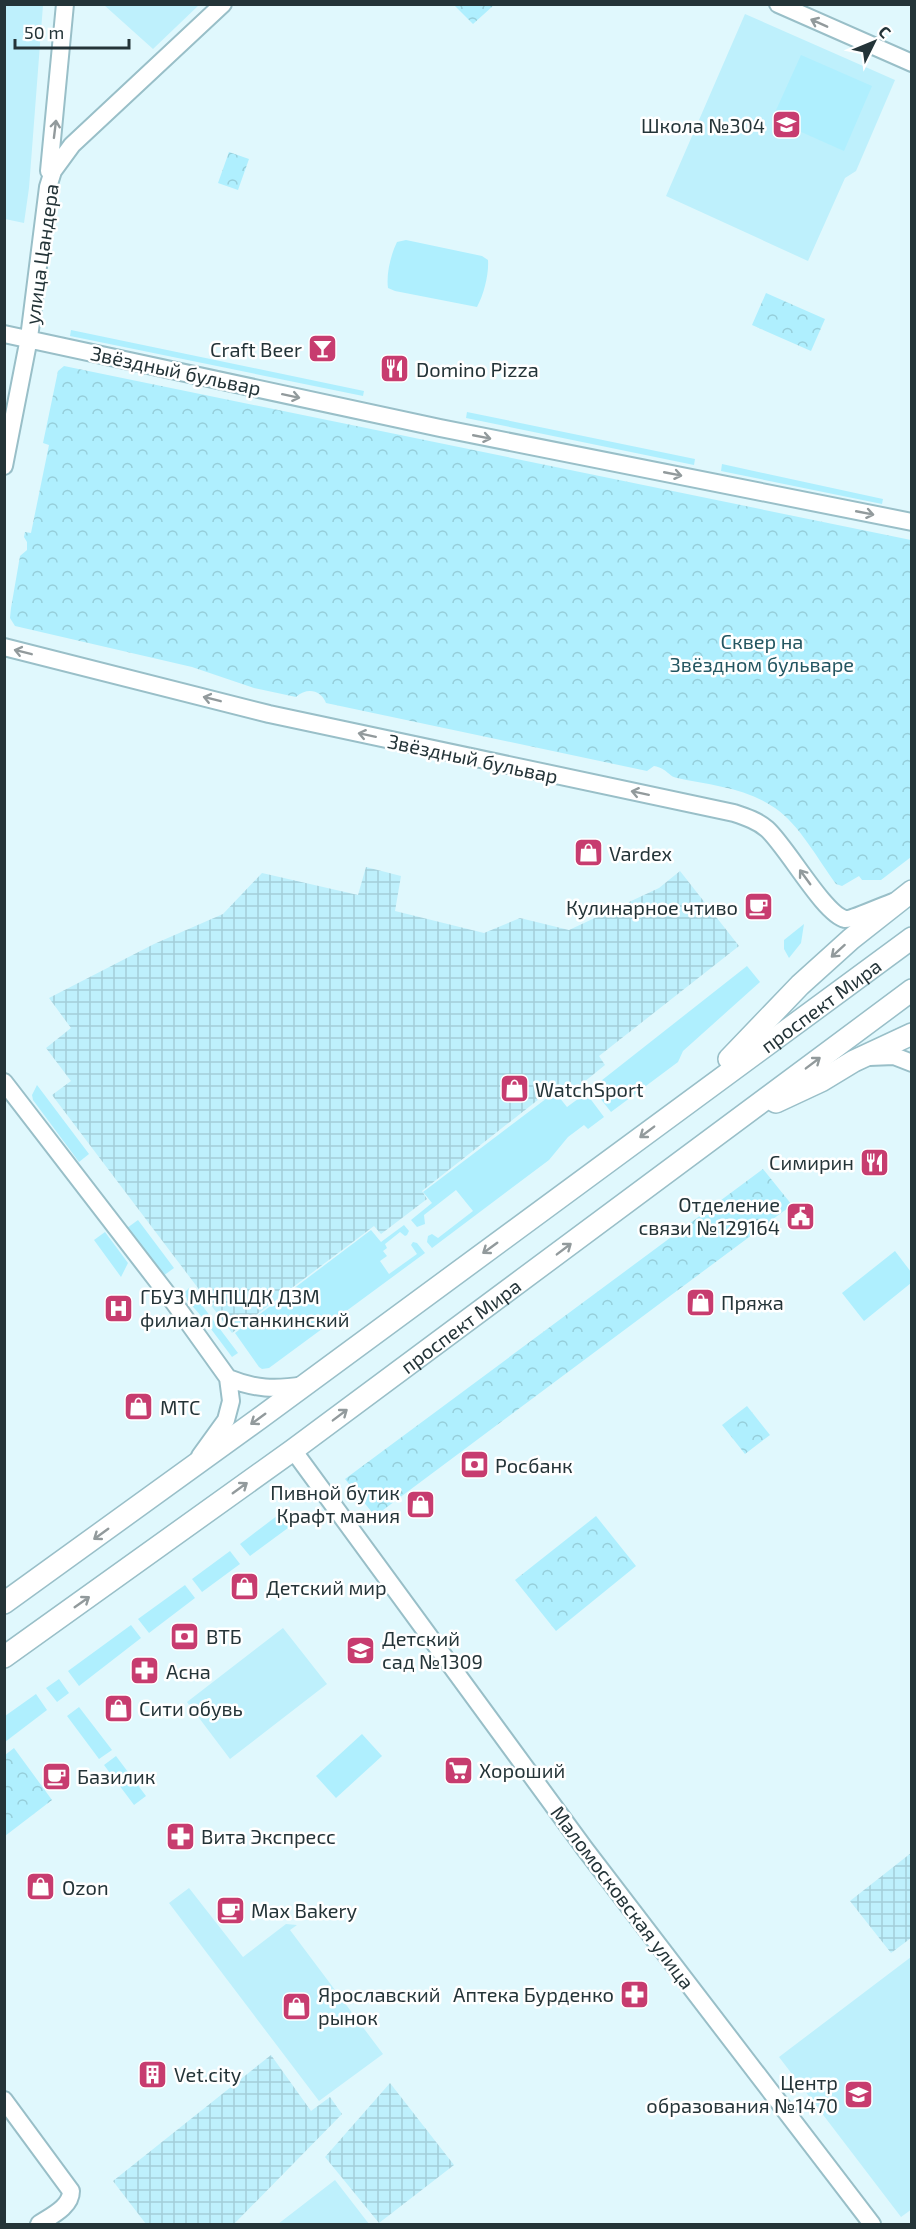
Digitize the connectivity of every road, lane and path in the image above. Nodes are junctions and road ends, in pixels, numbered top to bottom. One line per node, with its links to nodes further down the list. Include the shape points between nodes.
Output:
1 (65, 4): 5 (street, one-way to 1)
2 (223, 4): 5 (street, улица Цандера, via 72,145 53,171)
3 (778, 4): 4 (street, one-way to 3)
4 (912, 63)
5 (48, 187): 7 (street, улица Цандера)
6 (4, 334): 7 (street, Звёздный бульвар)
7 (29, 338): 8 (street, улица Цандера); 9 (street, Звёздный бульвар, one-way to 9, via 441,428)
8 (4, 466)
9 (912, 522)
10 (4, 647): 11 (street, Звёздный бульвар, one-way to 10, via 845,919 824,902 768,830 734,813 269,714)
11 (906, 895): 18 (main road, one-way to 18, via 800,985)
12 (912, 938): 18 (main road, проспект Мира)
13 (912, 990): 19 (main road, проспект Мира, one-way to 13)
14 (912, 1034): 15 (main road)
15 (854, 1060): 16 (street, via 888,1055); 19 (main road, via 821,1081)
16 (912, 1063)
17 (4, 1082): 20 (street)
18 (694, 1097): 21 (main road, проспект Мира, one-way to 21)
19 (732, 1123): 22 (main road, проспект Мира, one-way to 19)
20 (228, 1378): 21 (street, via 249,1387); 23 (street, via 231,1401 226,1420)
21 (305, 1384): 23 (main road, проспект Мира, one-way to 23)
22 (293, 1450): 25 (main road, проспект Мира, one-way to 22); 28 (street, Маломосковская улица, via 585,1849)
23 (187, 1471): 24 (main road, проспект Мира, one-way to 24)
24 (4, 1603)
25 (4, 1657)
26 (4, 2100): 27 (street, via 71,2191 67,2203)
27 (39, 2224)
28 (872, 2224)

